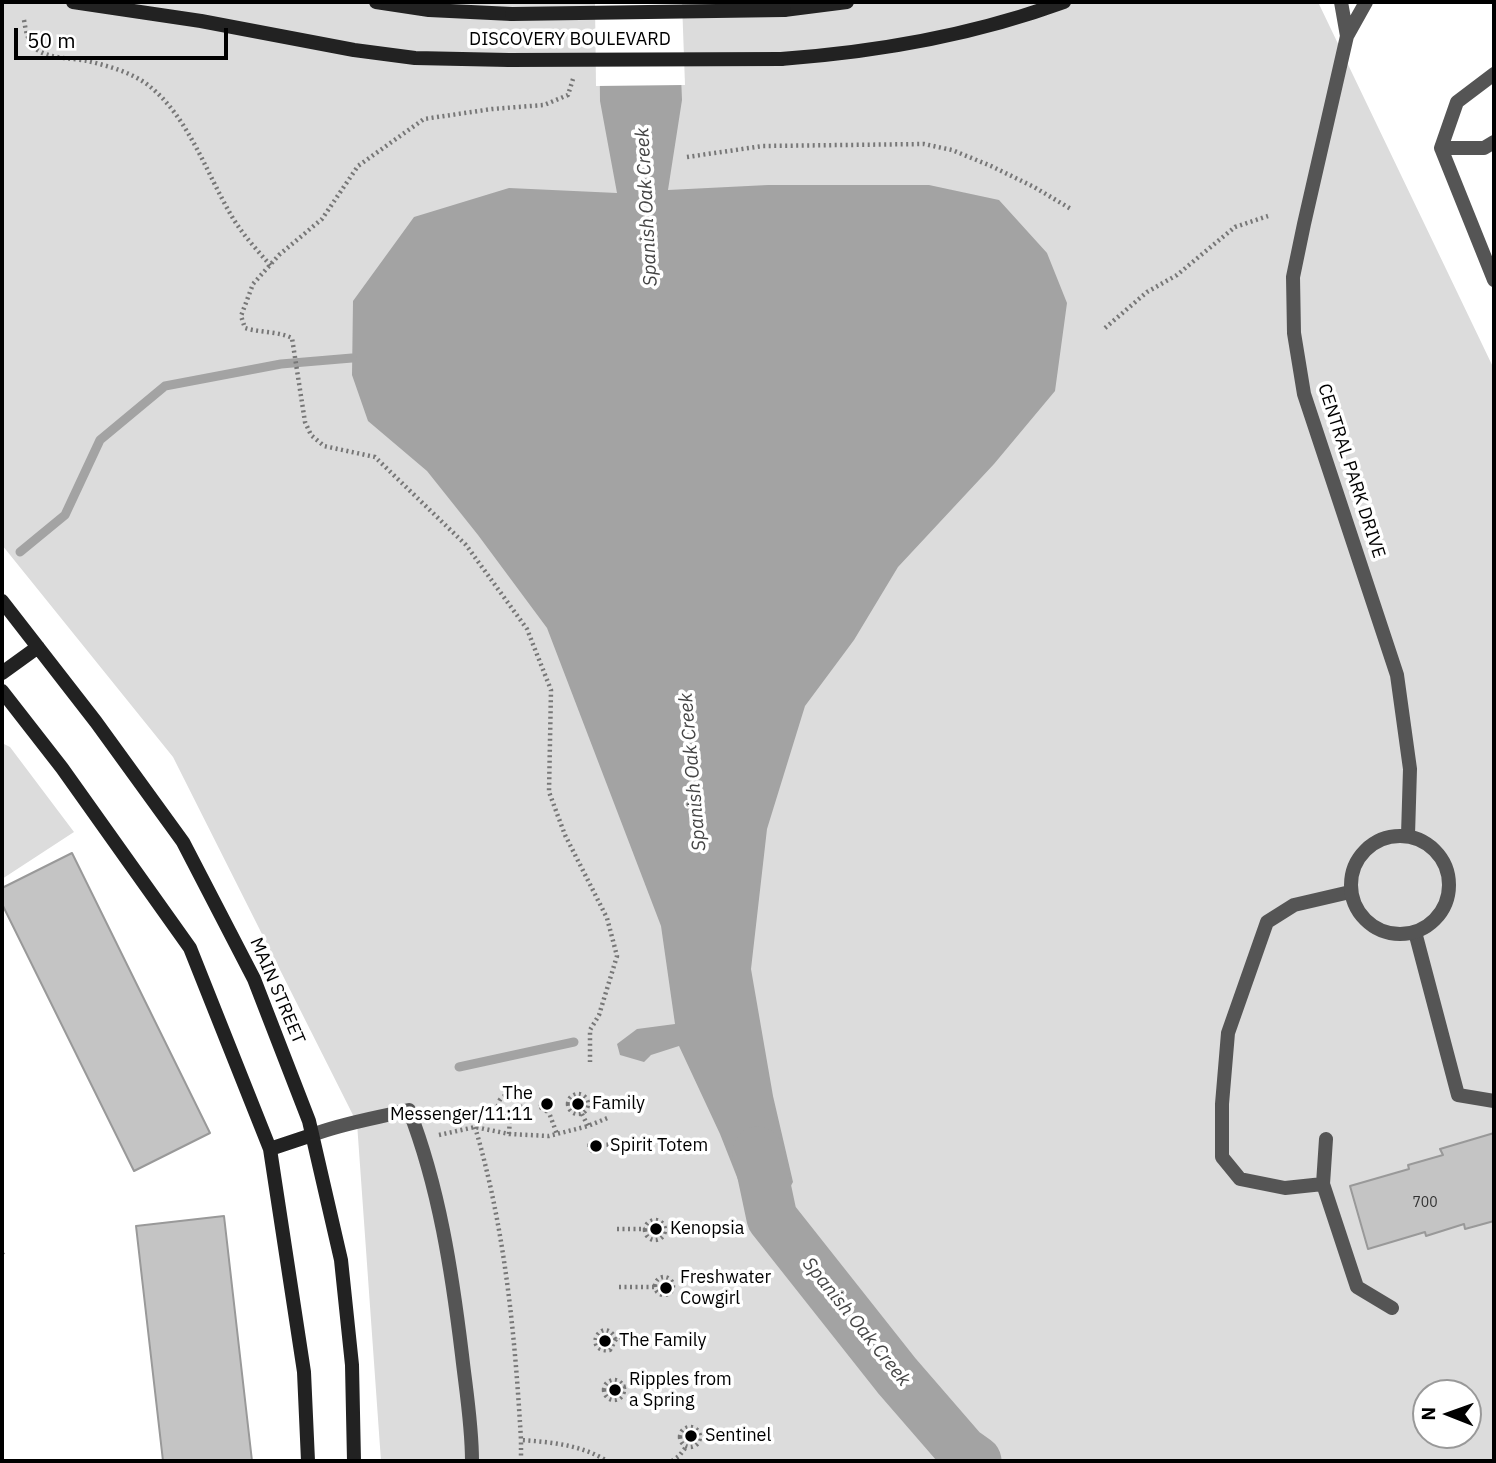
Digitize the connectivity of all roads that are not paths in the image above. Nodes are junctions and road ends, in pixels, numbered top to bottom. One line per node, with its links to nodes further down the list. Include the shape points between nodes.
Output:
1 (73, 2): 4 (street, DISCOVERY BOULEVARD, bridge, via 354,50 415,58 509,61 829,56 897,46)
2 (376, 2): 3 (street, DISCOVERY BOULEVARD, bridge, via 512,14 783,10)
3 (847, 2)
4 (1064, 2)
5 (1341, 2): 7 (street, CENTRAL PARK DRIVE)
6 (1366, 2): 7 (street, CENTRAL PARK DRIVE)
7 (1347, 36): 16 (street, CENTRAL PARK DRIVE, via 1293,277 1294,333 1304,394 1397,675 1410,769)
8 (1494, 74): 10 (street, via 1457,102)
9 (1494, 142): 10 (street, via 1484,148)
10 (1441, 148): 11 (street)
11 (1494, 280)
12 (2, 601): 13 (street, MAIN STREET)
13 (38, 648): 14 (street); 20 (street, MAIN STREET, via 183,842 254,979)
14 (2, 673)
15 (2, 691): 22 (street, via 190,948)
16 (1408, 835): 17 (street, via 1377,840 1355,861); 18 (street, via 1436,849 1450,878 1445,908 1422,931)
17 (1350, 892): 18 (street, via 1364,921 1391,935); 23 (street, via 1294,905 1267,922 1228,1033 1222,1157 1240,1179 1285,1188)
18 (1415, 932): 19 (street, via 1458,1095)
19 (1494, 1101)
20 (312, 1135): 22 (street); 26 (street, MAIN STREET, via 341,1260 352,1365); 27 (street, via 409,1110 421,1139 454,1286)
21 (1326, 1139): 23 (street)
22 (270, 1149): 25 (street, via 304,1372)
23 (1323, 1184): 24 (street, via 1357,1287)
24 (1392, 1308)
25 (308, 1461)
26 (354, 1461)
27 (472, 1461)

